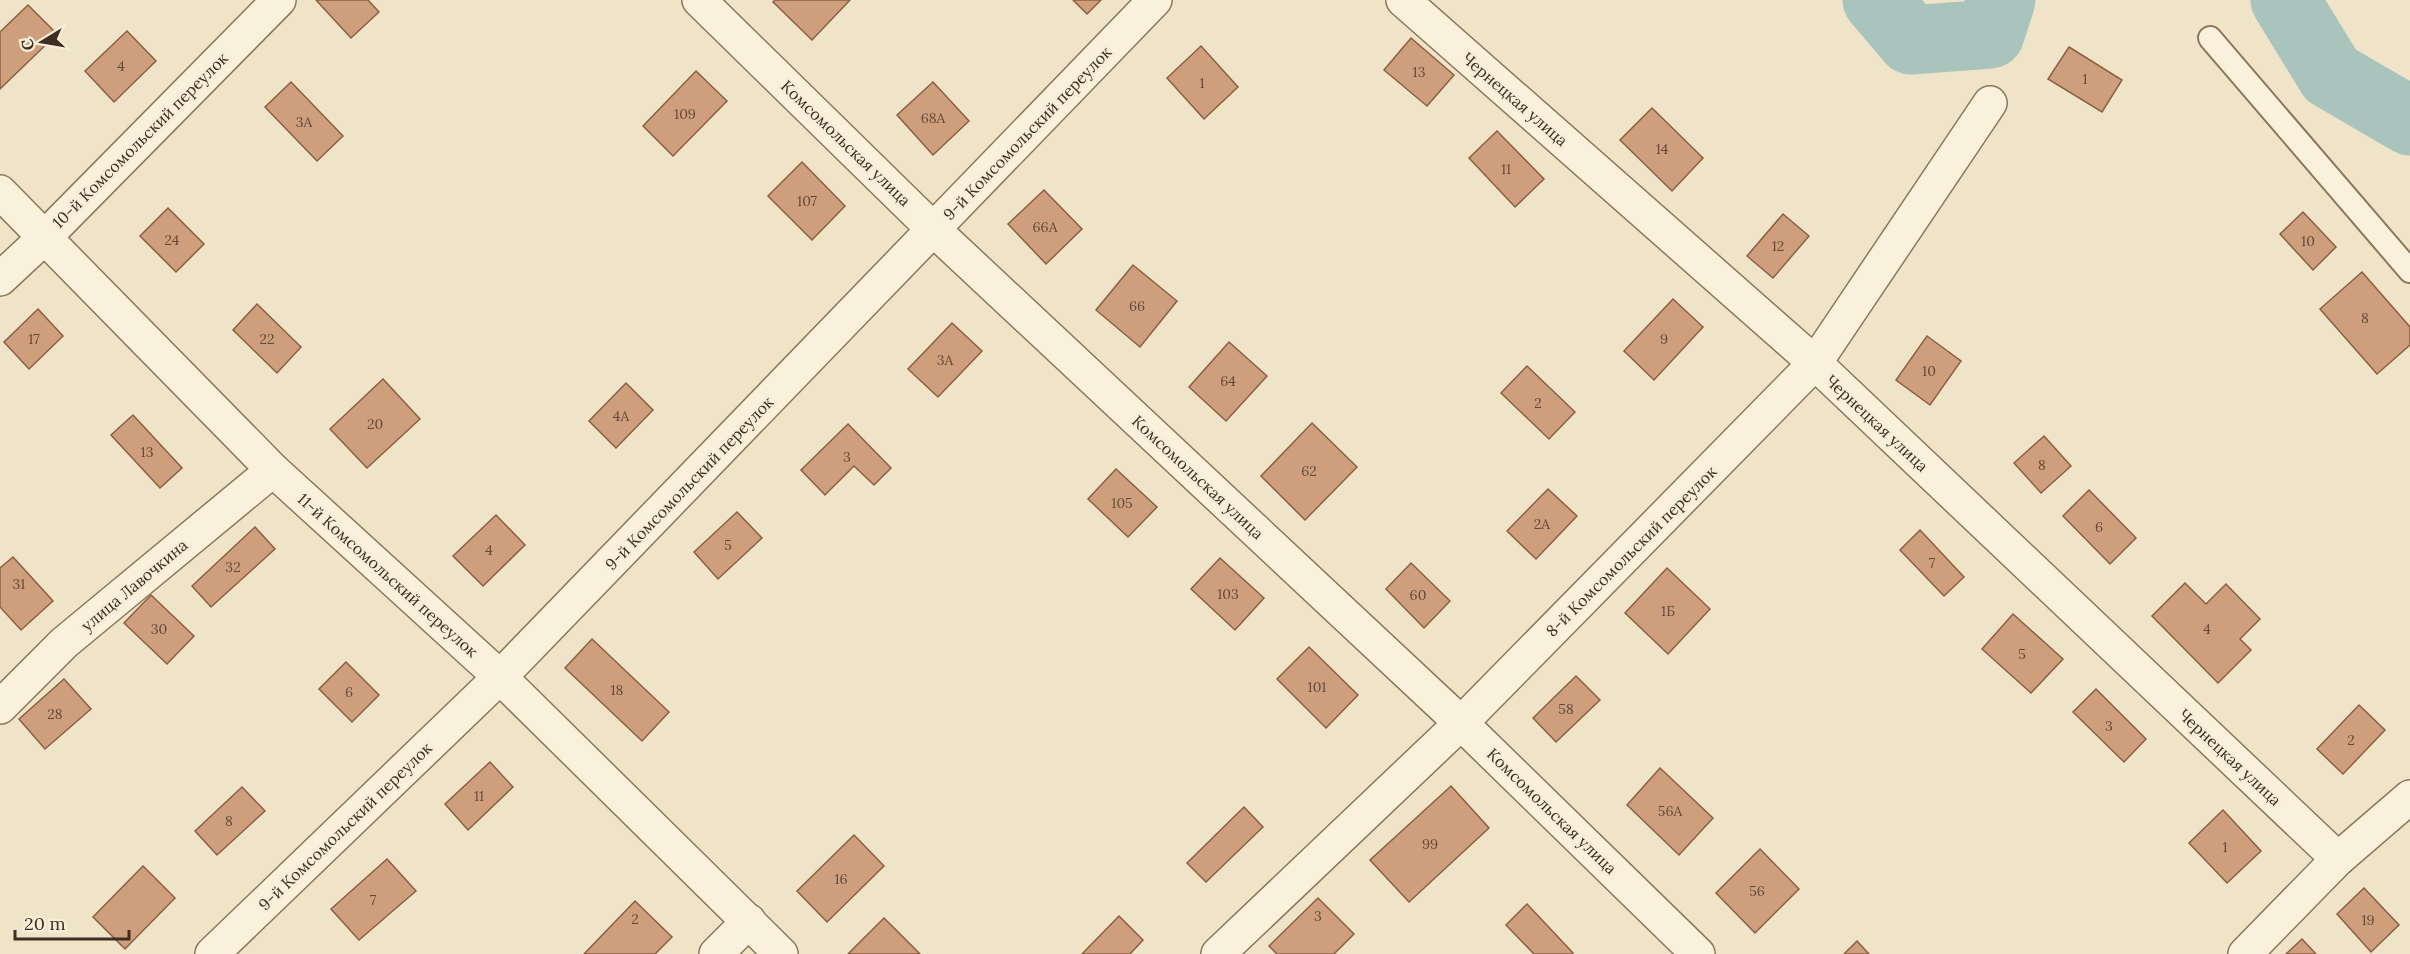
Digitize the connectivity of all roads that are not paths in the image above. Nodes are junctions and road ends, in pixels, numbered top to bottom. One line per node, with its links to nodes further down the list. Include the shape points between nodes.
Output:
1 (279, 0): 9 (street, 10-й Комсомольский переулок)
2 (699, 0): 8 (street, Комсомольская улица)
3 (1155, 0): 8 (street, 9-й Комсомольский переулок)
4 (1403, 0): 12 (street, Чернецкая улица)
5 (2210, 38): 10 (lane)
6 (1990, 103): 12 (street, 8-й Комсомольский переулок)
7 (0, 192): 9 (street, 11-й Комсомольский переулок)
8 (934, 230): 14 (street, 9-й Комсомольский переулок); 16 (street, Комсомольская улица)
9 (44, 238): 11 (street, 10-й Комсомольский переулок); 13 (street, 11-й Комсомольский переулок)
10 (2410, 271)
11 (0, 279)
12 (1815, 363): 16 (street, 8-й Комсомольский переулок); 18 (street, Чернецкая улица)
13 (273, 470): 14 (street, 11-й Комсомольский переулок); 15 (street, улица Лавочкина, via 64,643)
14 (500, 677): 19 (street, 11-й Комсомольский переулок); 20 (street, 9-й Комсомольский переулок)
15 (0, 707)
16 (1461, 723): 23 (street, 8-й Комсомольский переулок); 24 (street, Комсомольская улица)
17 (2410, 797): 18 (street)
18 (2338, 860): 25 (street)
19 (749, 921): 21 (street); 22 (street, 11-й Комсомольский переулок)
20 (212, 954)
21 (716, 954)
22 (781, 954)
23 (1218, 954)
24 (1698, 954)
25 (2245, 954)

